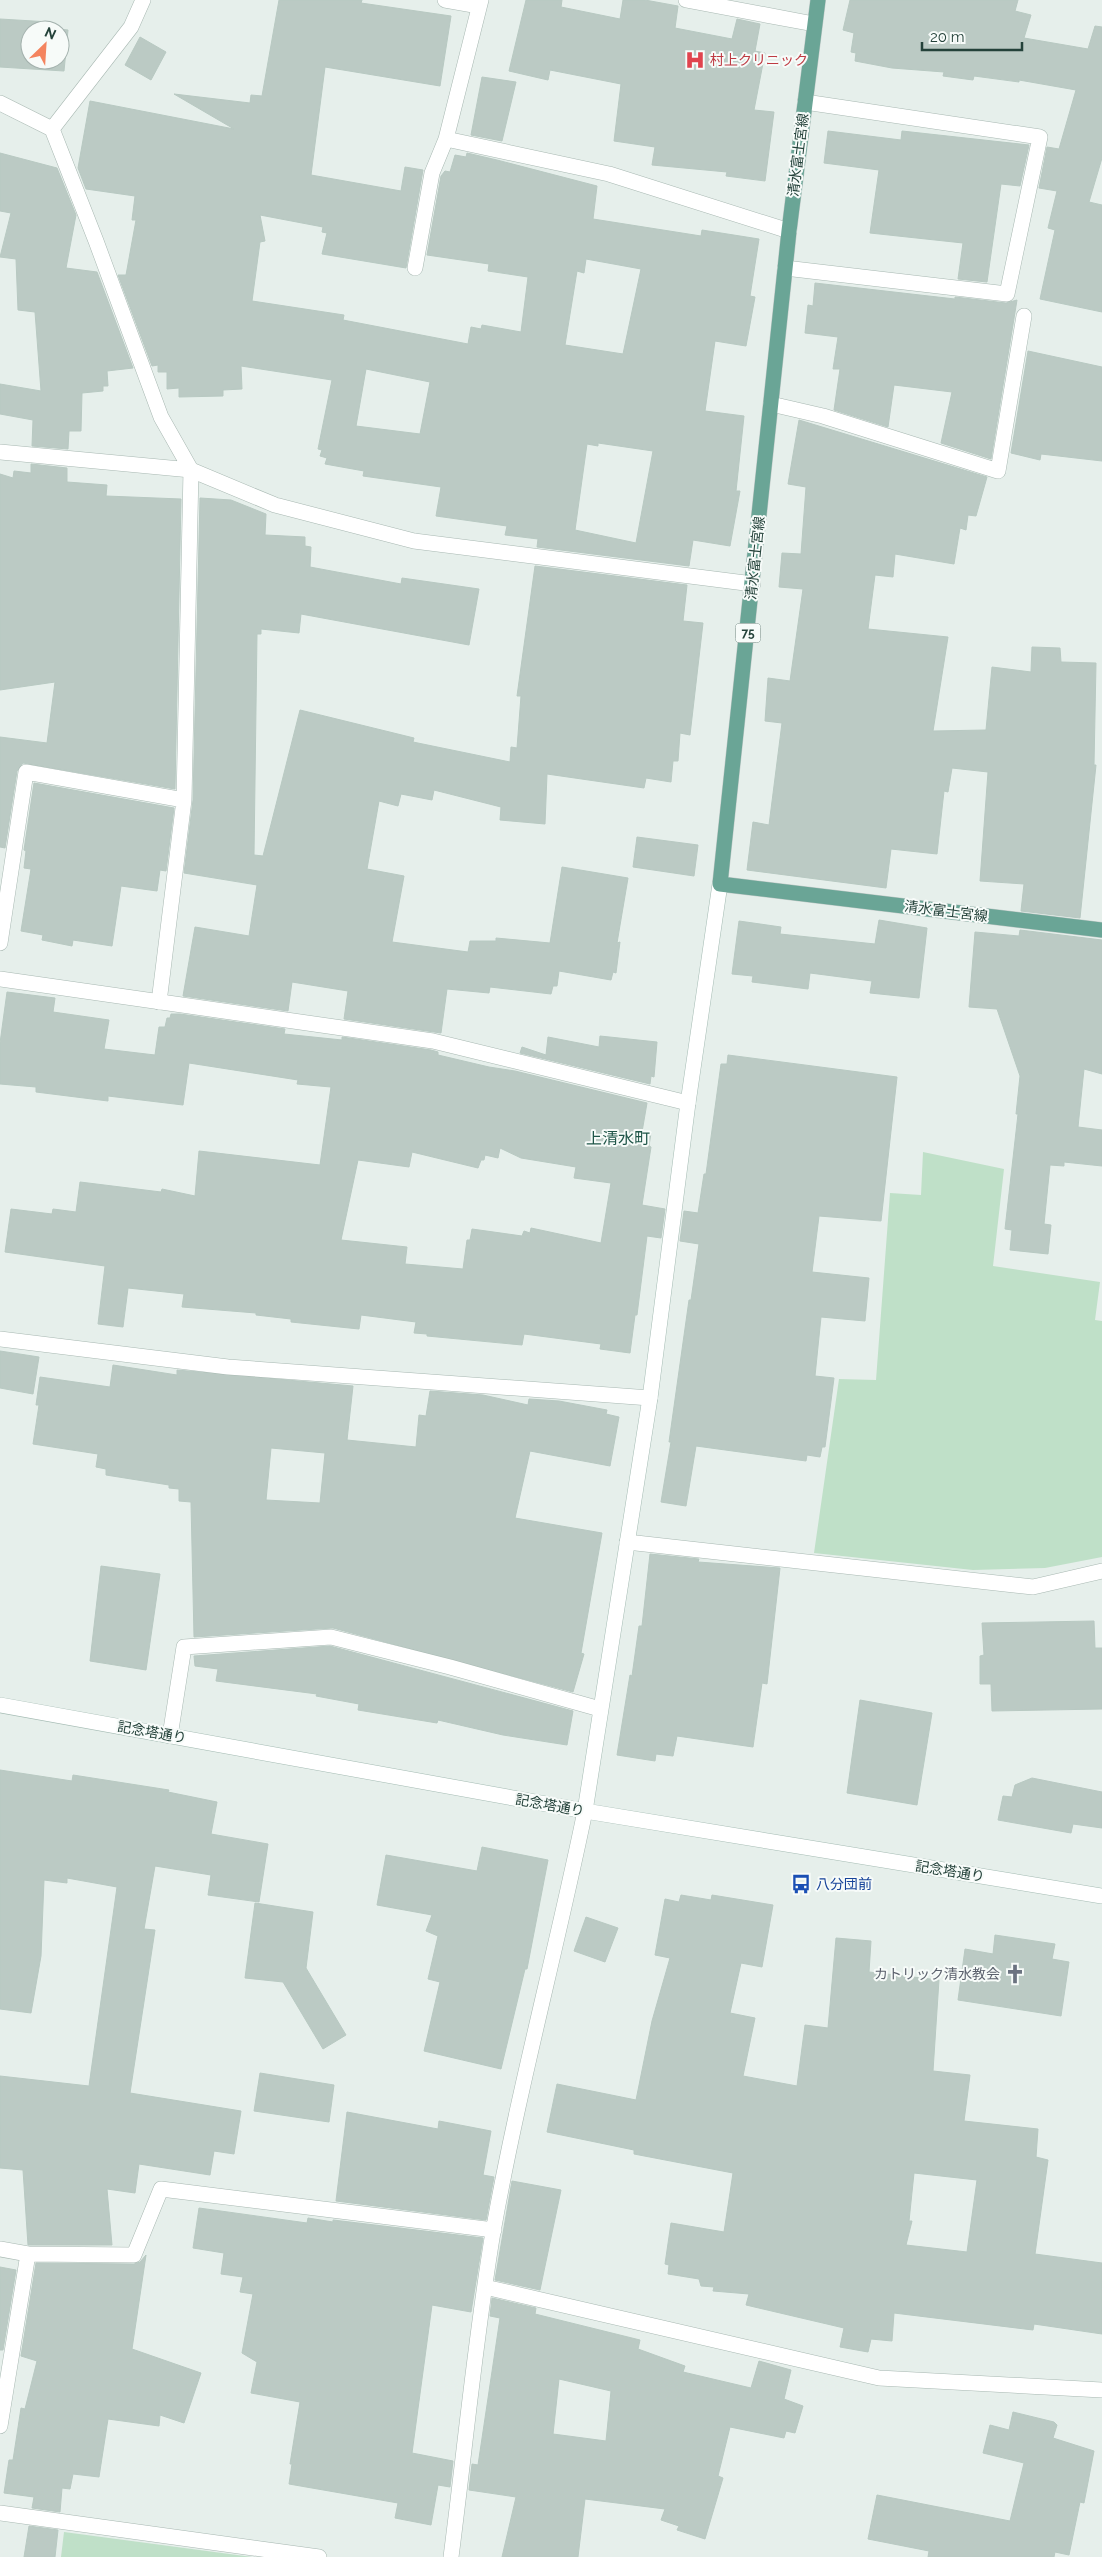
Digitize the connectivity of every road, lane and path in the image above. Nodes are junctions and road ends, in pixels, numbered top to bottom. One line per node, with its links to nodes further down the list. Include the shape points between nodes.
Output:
1 (143, 0): 9 (street, via 131,27)
2 (445, 0): 5 (street)
3 (686, 0): 6 (street)
4 (818, 0): 6 (main road, 清水富士宮線 / 75)
5 (480, 3): 10 (street)
6 (814, 24): 7 (main road, 清水富士宮線 / 75)
7 (804, 102): 11 (main road, 清水富士宮線 / 75); 13 (street, via 1040,137 1007,294)
8 (0, 103): 9 (street)
9 (52, 129): 17 (street, via 161,417)
10 (446, 139): 11 (street, via 610,174); 12 (street, via 432,173)
11 (789, 231): 13 (main road, 清水富士宮線 / 75)
12 (415, 268)
13 (785, 268): 15 (main road, 清水富士宮線 / 75)
14 (1024, 316): 15 (street, via 998,471 823,416)
15 (771, 404): 18 (main road, 清水富士宮線 / 75)
16 (0, 452): 17 (street)
17 (191, 470): 18 (street, via 275,505 414,541); 19 (street)
18 (753, 584): 20 (main road, 清水富士宮線 / 75)
19 (184, 800): 22 (street, via 26,772); 24 (street)
20 (720, 884): 21 (main road, 清水富士宮線); 25 (street)
21 (1102, 930)
22 (0, 943)
23 (0, 979): 24 (street)
24 (159, 1002): 25 (street, via 433,1041)
25 (688, 1103): 27 (street)
26 (0, 1339): 27 (street, via 228,1367)
27 (650, 1398): 28 (street)
28 (627, 1542): 29 (street, via 1033,1587); 31 (street)
29 (1102, 1571)
30 (0, 1705): 32 (street, 記念塔通り)
31 (600, 1709): 32 (street, via 331,1637 184,1647); 33 (street)
32 (170, 1736): 33 (street, 記念塔通り)
33 (585, 1812): 34 (street, 記念塔通り); 35 (street)
34 (1102, 1896)
35 (494, 2230): 37 (street, via 161,2189 134,2255); 38 (street)
36 (0, 2249): 37 (street)
37 (28, 2254): 40 (street)
38 (484, 2287): 39 (street, via 879,2378); 43 (street)
39 (1102, 2390)
40 (0, 2426)
41 (0, 2513): 42 (street)
42 (319, 2557)
43 (451, 2557)

